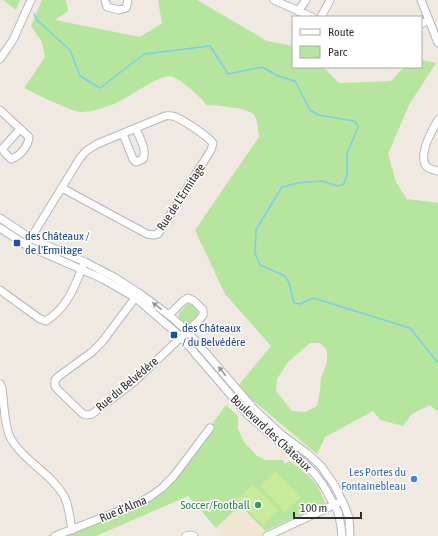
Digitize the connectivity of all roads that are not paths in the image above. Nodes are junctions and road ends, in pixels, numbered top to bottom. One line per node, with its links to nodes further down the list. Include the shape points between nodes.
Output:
1 (31, 0): 14 (street, via 13,40)
2 (105, 0): 3 (street, via 107,7 119,10 126,8)
3 (128, 0)
4 (274, 0): 8 (street)
5 (306, 0): 8 (street)
6 (330, 0): 10 (street)
7 (421, 0): 11 (street)
8 (298, 11): 9 (street)
9 (310, 16)
10 (322, 16)
11 (428, 20): 12 (street); 13 (street)
12 (422, 23)
13 (438, 43)
14 (0, 59)
15 (0, 110): 17 (street)
16 (438, 120): 20 (street, via 429,136 424,158 426,166)
17 (20, 129)
18 (136, 129): 19 (street, Rue de L'Ermitage); 19 (street, via 145,154 143,159 136,162); 21 (street, Rue de L'Ermitage, via 171,115 203,134 212,143 211,150 158,234 147,234)
19 (123, 134): 21 (street, Rue de L'Ermitage, via 96,144 86,151)
20 (438, 171)
21 (62, 188): 24 (street, Rue de L'Ermitage)
22 (0, 218): 24 (street, Boulevard des Châteaux)
23 (0, 228): 25 (street, Boulevard des Châteaux)
24 (30, 238): 25 (street, Rue de L'Ermitage); 26 (street, Boulevard des Châteaux)
25 (26, 245): 26 (street, Boulevard des Châteaux)
26 (84, 265): 27 (street, via 63,306 46,321); 28 (street, Boulevard des Châteaux, via 104,279)
27 (0, 290)
28 (138, 295): 29 (street, Boulevard des Châteaux, one-way to 28); 31 (street, Boulevard des Châteaux); 31 (street, Rue du Belvédère, via 102,342 55,380 58,390 83,414 92,414 134,382)
29 (169, 315): 30 (street, Boulevard des Châteaux); 30 (street, via 188,298 194,301 203,310 203,315)
30 (187, 331): 31 (street, Rue du Belvédère); 34 (street, Boulevard des Châteaux, one-way to 30, via 321,466 254,409)
31 (181, 337): 35 (street, Boulevard des Châteaux, via 248,415 315,474)
32 (0, 384): 36 (street, via 10,438 57,486 65,498)
33 (210, 428): 36 (street, Rue d'Alma, via 162,488 137,504)
34 (342, 501): 35 (street); 42 (street, Boulevard des Châteaux, via 349,518)
35 (335, 505): 40 (street); 41 (street, Boulevard des Châteaux, via 341,522)
36 (72, 530): 37 (street, Rue d'Alma)
37 (55, 536)
38 (186, 536): 39 (street)
39 (194, 536)
40 (267, 536)
41 (342, 536)
42 (350, 536)

